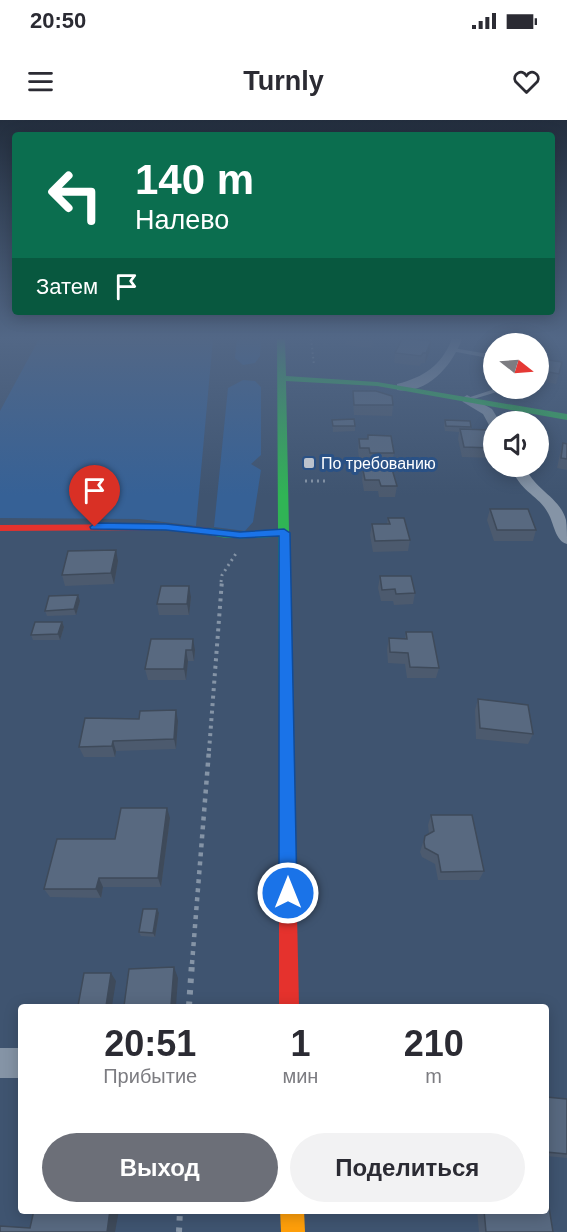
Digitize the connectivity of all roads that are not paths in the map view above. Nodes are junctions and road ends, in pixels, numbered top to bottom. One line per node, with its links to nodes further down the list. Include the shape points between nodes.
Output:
1 (282, 391): 9 (main road)
2 (422, 391): 4 (main road)
3 (483, 395): 4 (lane)
4 (467, 399): 5 (street); 6 (main road)
5 (486, 411)
6 (567, 417)
7 (522, 477): 10 (street, via 554,510)
8 (0, 528): 9 (main road, via 166,527 240,535)
9 (284, 533): 11 (main road)
10 (567, 539)
11 (289, 1004)
12 (18, 1063): 13 (street)
13 (0, 1064)
14 (292, 1214): 15 (main road)
15 (293, 1232)

